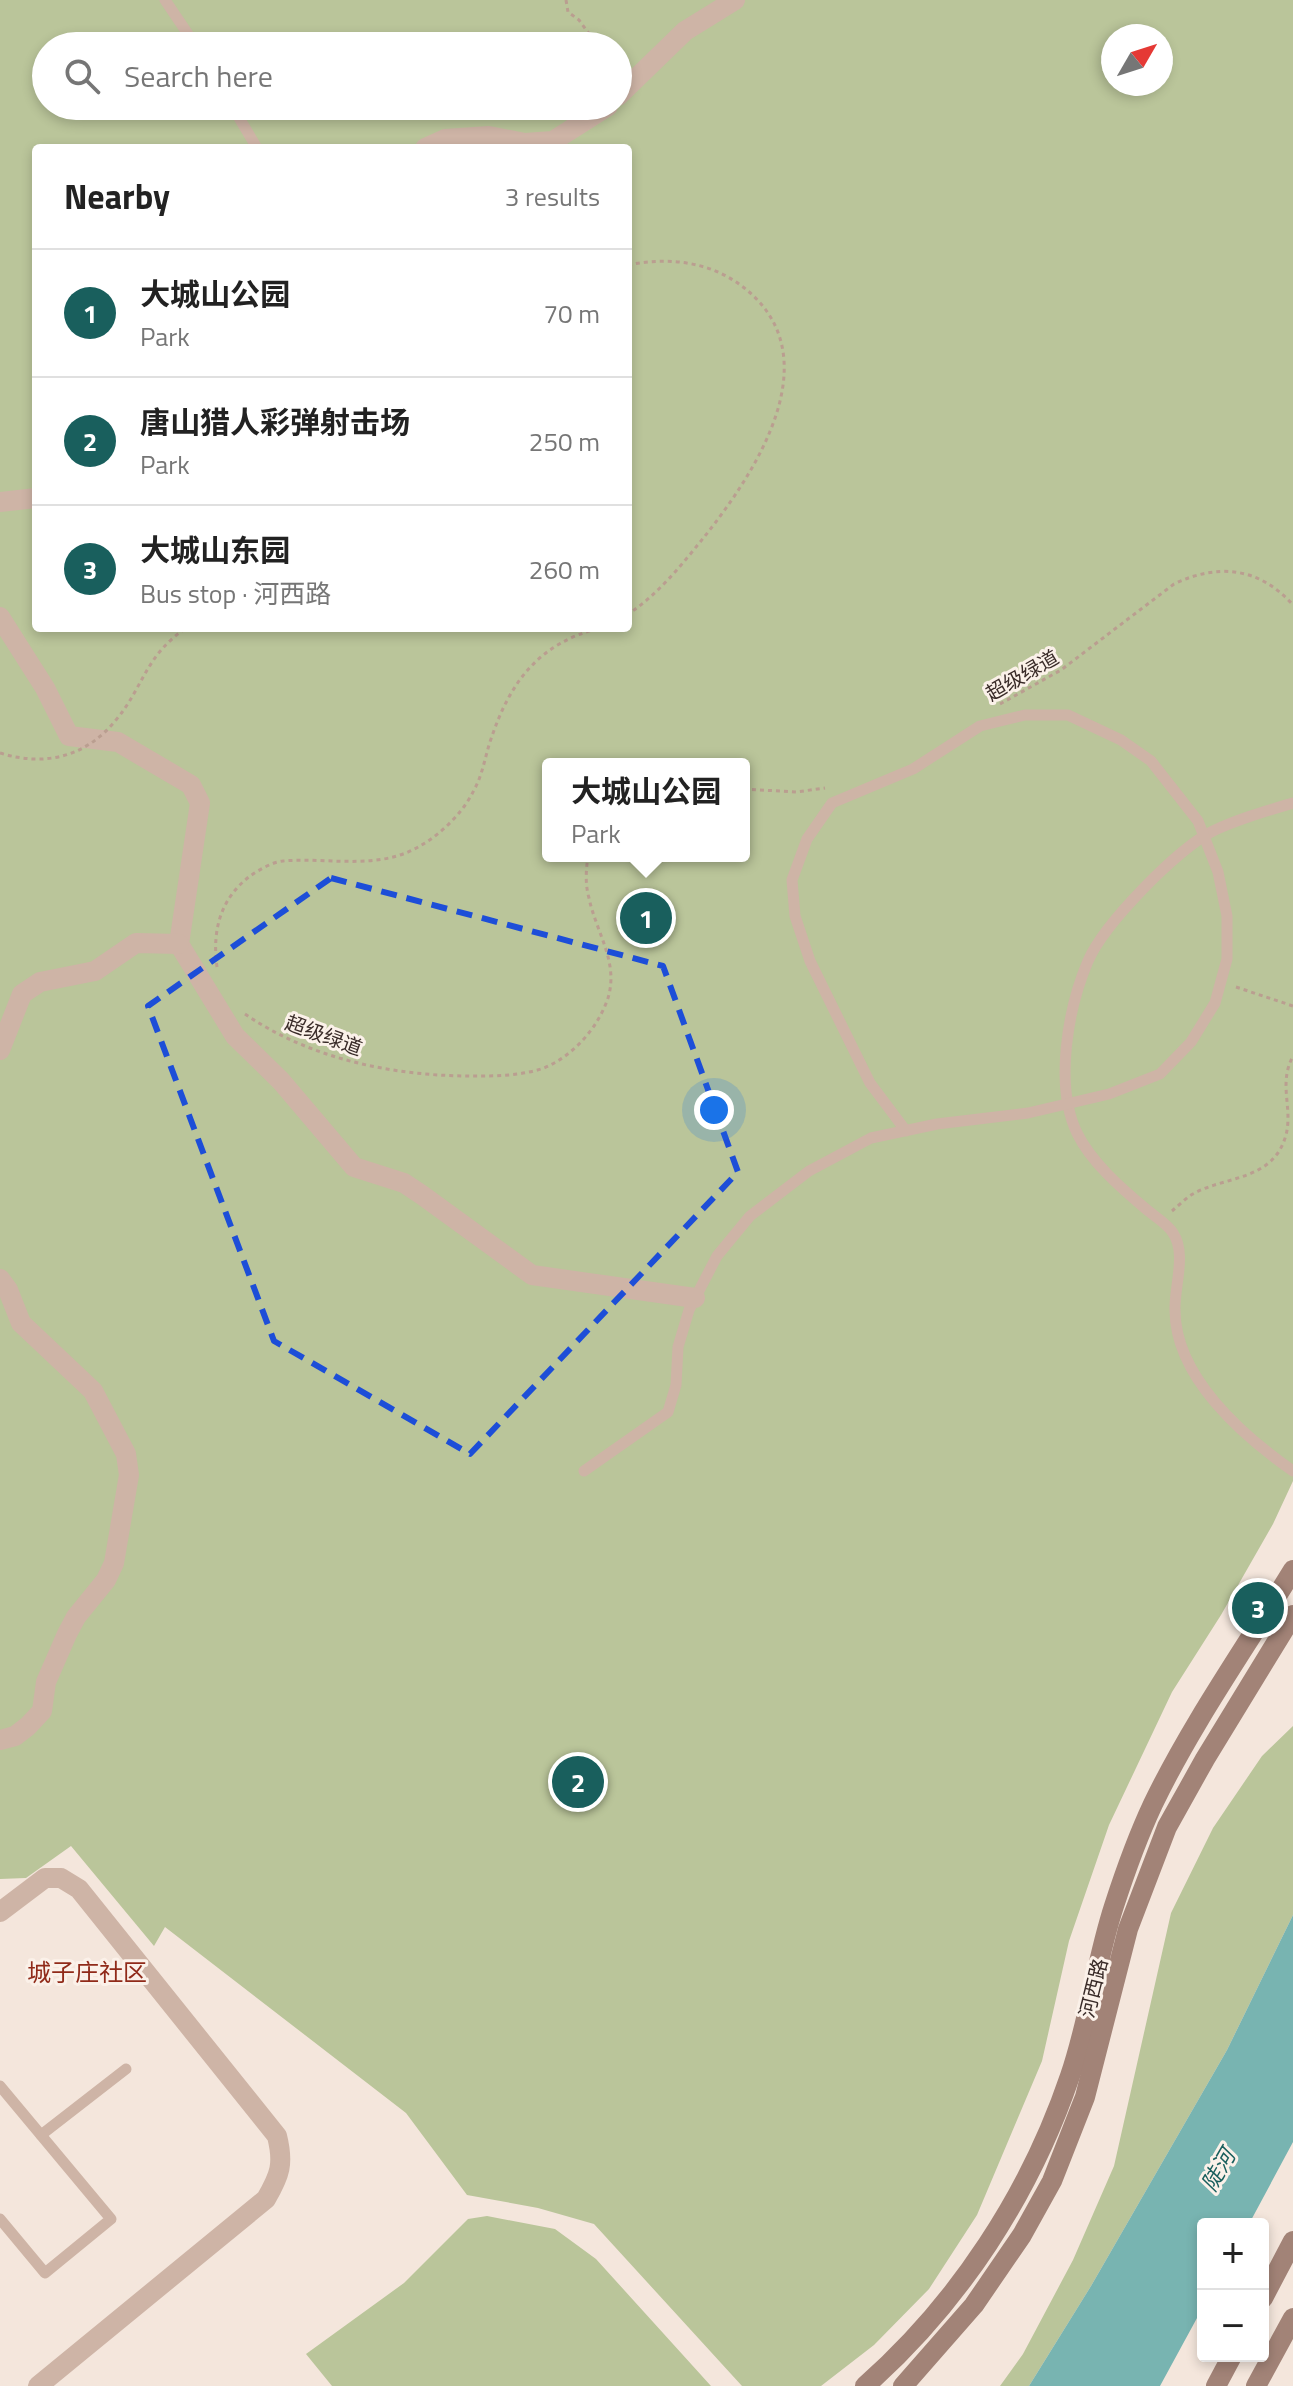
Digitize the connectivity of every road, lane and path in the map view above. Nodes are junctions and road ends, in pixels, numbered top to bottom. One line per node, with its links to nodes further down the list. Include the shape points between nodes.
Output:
1 (165, 0): 4 (lane)
2 (566, 0): 5 (path, via 568,12)
3 (735, 0): 6 (street, via 685,31)
4 (187, 32)
5 (588, 32)
6 (632, 82)
7 (240, 120): 9 (lane)
8 (586, 120): 10 (street, via 553,141 525,143 489,136)
9 (255, 144)
10 (434, 144)
11 (632, 265): 15 (path, via 662,261 708,267 750,292 776,331 784,386 770,434 726,509 680,566)
12 (32, 498): 13 (street)
13 (0, 502)
14 (1293, 605): 19 (path, 超级绿道, via 1254,576 1229,570 1194,574 1061,670)
15 (632, 610)
16 (0, 617): 25 (street, via 69,736 118,742 191,785 200,803)
17 (180, 632): 20 (path, bridge, via 149,665 118,719 99,738 52,760)
18 (589, 632): 26 (path, via 556,644 522,675 504,705 476,786 455,816 406,853 370,862 280,861 257,871 229,897 216,930)
19 (992, 709)
20 (0, 753)
21 (836, 786): 22 (path, via 796,792)
22 (750, 789)
23 (1293, 803): 33 (lane, via 1211,832 1174,860 1125,908 1089,960 1068,1042 1065,1086 1077,1132 1124,1190)
24 (587, 862): 29 (path, 超级绿道, via 588,898 612,973 608,996 582,1041 545,1067 482,1076 376,1068 289,1040)
25 (179, 944): 30 (street, via 136,943 95,971 40,982 22,994); 35 (street, via 235,1036 354,1167 404,1183 532,1275)
26 (217, 969)
27 (1221, 982): 28 (path); 32 (lane, via 1215,1003 1191,1042 1160,1074 1109,1094 1028,1113); 32 (lane, via 1227,916 1218,872 1198,821 1151,761 1068,715 1025,715 980,726 913,769 832,803 807,839 792,880 795,916 828,1002 870,1083)
28 (1293, 1006)
29 (239, 1007)
30 (0, 1050)
31 (1293, 1056): 33 (path, via 1285,1074 1288,1130 1272,1160 1248,1177 1192,1195)
32 (906, 1131): 35 (lane, via 871,1138 809,1171 750,1216 717,1256)
33 (1159, 1221): 37 (lane, via 1174,1233 1180,1260 1175,1315 1183,1350 1230,1420)
34 (0, 1279): 40 (street, via 21,1323 93,1391 126,1454 129,1475 114,1563 106,1580 67,1634 46,1682 42,1711 21,1731)
35 (695, 1298): 36 (lane, via 678,1347 668,1412)
36 (584, 1471)
37 (1293, 1471)
38 (1293, 1570): 51 (street, 河西路, via 1153,1805 1114,1907 1071,2075 1038,2158 960,2283)
39 (1293, 1615): 52 (street, 河西路, via 1167,1827 1128,1929 1085,2097 1052,2181 974,2305)
40 (0, 1740)
41 (0, 1912): 50 (street, via 45,1878 61,1878 79,1889 277,2136 282,2156 266,2199)
42 (126, 2069): 44 (lane)
43 (0, 2086): 44 (lane)
44 (41, 2135): 45 (lane, via 111,2219 45,2273)
45 (0, 2219)
46 (1293, 2241): 47 (street)
47 (1267, 2290)
48 (1293, 2318): 54 (street)
49 (1229, 2362): 53 (street)
50 (38, 2386)
51 (865, 2386)
52 (903, 2386)
53 (1216, 2386)
54 (1256, 2386)

